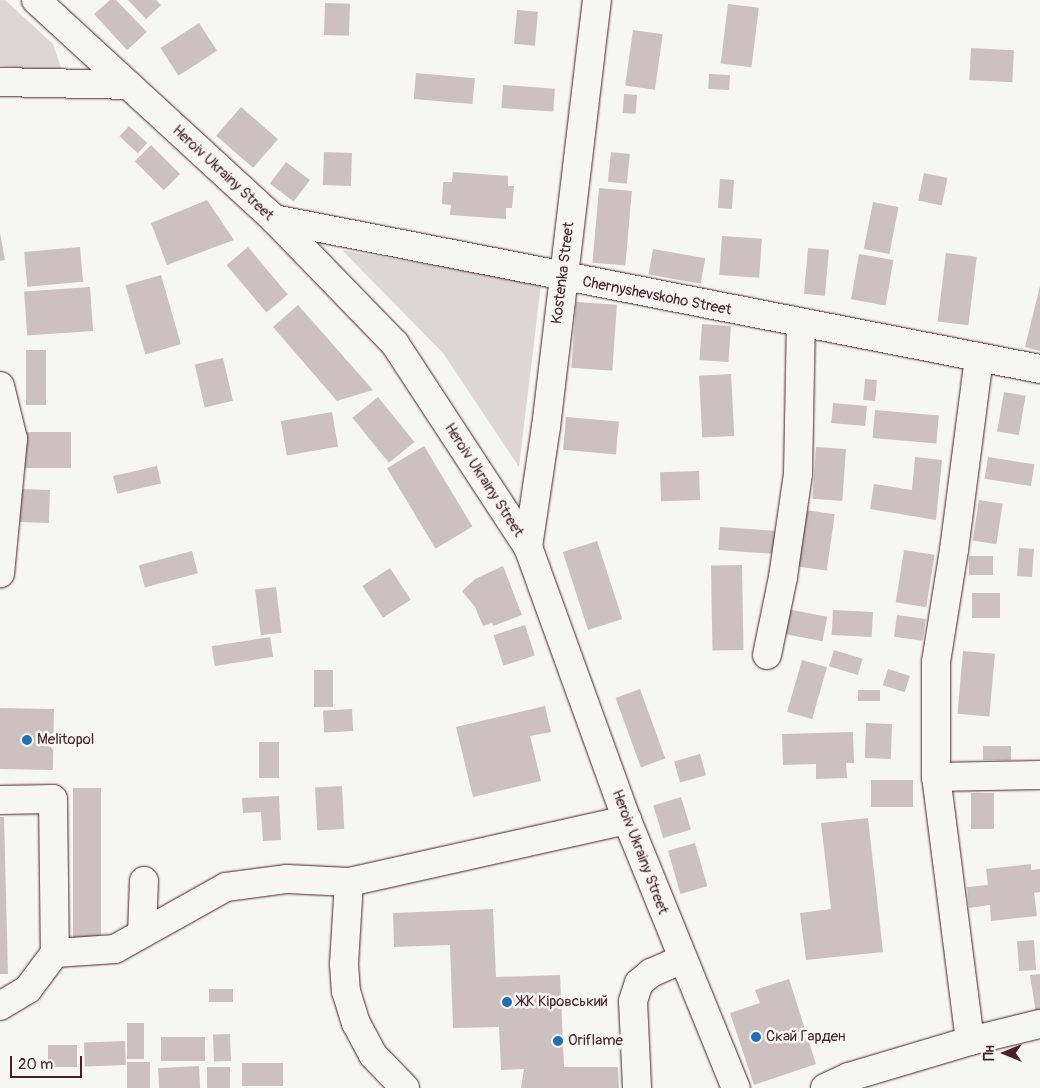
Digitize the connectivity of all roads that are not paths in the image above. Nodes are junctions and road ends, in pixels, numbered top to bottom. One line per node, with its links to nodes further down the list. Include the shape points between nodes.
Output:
1 (36, 0): 4 (street, Heroiv Ukrainy Street)
2 (597, 0): 6 (street, Kostenka Street)
3 (0, 82): 4 (street)
4 (128, 85): 5 (street, Heroiv Ukrainy Street)
5 (274, 220): 6 (street, Chernyshevskoho Street); 11 (street, Heroiv Ukrainy Street, via 395,344)
6 (562, 278): 7 (street, Chernyshevskoho Street); 11 (street, Kostenka Street, via 546,427)
7 (801, 324): 8 (street, Chernyshevskoho Street); 13 (street, via 798,474 783,578)
8 (979, 358): 9 (street, Chernyshevskoho Street); 15 (street, via 936,662)
9 (1040, 369)
10 (0, 386): 12 (street, via 13,439)
11 (528, 547): 17 (street, Heroiv Ukrainy Street)
12 (0, 573)
13 (767, 654)
14 (1040, 774): 15 (street)
15 (936, 777): 25 (street)
16 (0, 800): 21 (street, via 53,799)
17 (628, 820): 19 (street); 22 (street, Heroiv Ukrainy Street)
18 (144, 881): 20 (street)
19 (349, 882): 20 (street, via 288,879 226,887); 26 (street, via 344,964 346,992 356,1023 373,1055)
20 (142, 933): 21 (street, via 115,949)
21 (55, 953): 23 (street, via 28,989)
22 (682, 959): 27 (street, via 650,973 639,983 633,1002); 28 (street, Heroiv Ukrainy Street)
23 (0, 1006)
24 (1040, 1024): 25 (street)
25 (970, 1040): 29 (street, via 849,1077)
26 (405, 1088)
27 (637, 1088)
28 (736, 1088)
29 (825, 1088)

